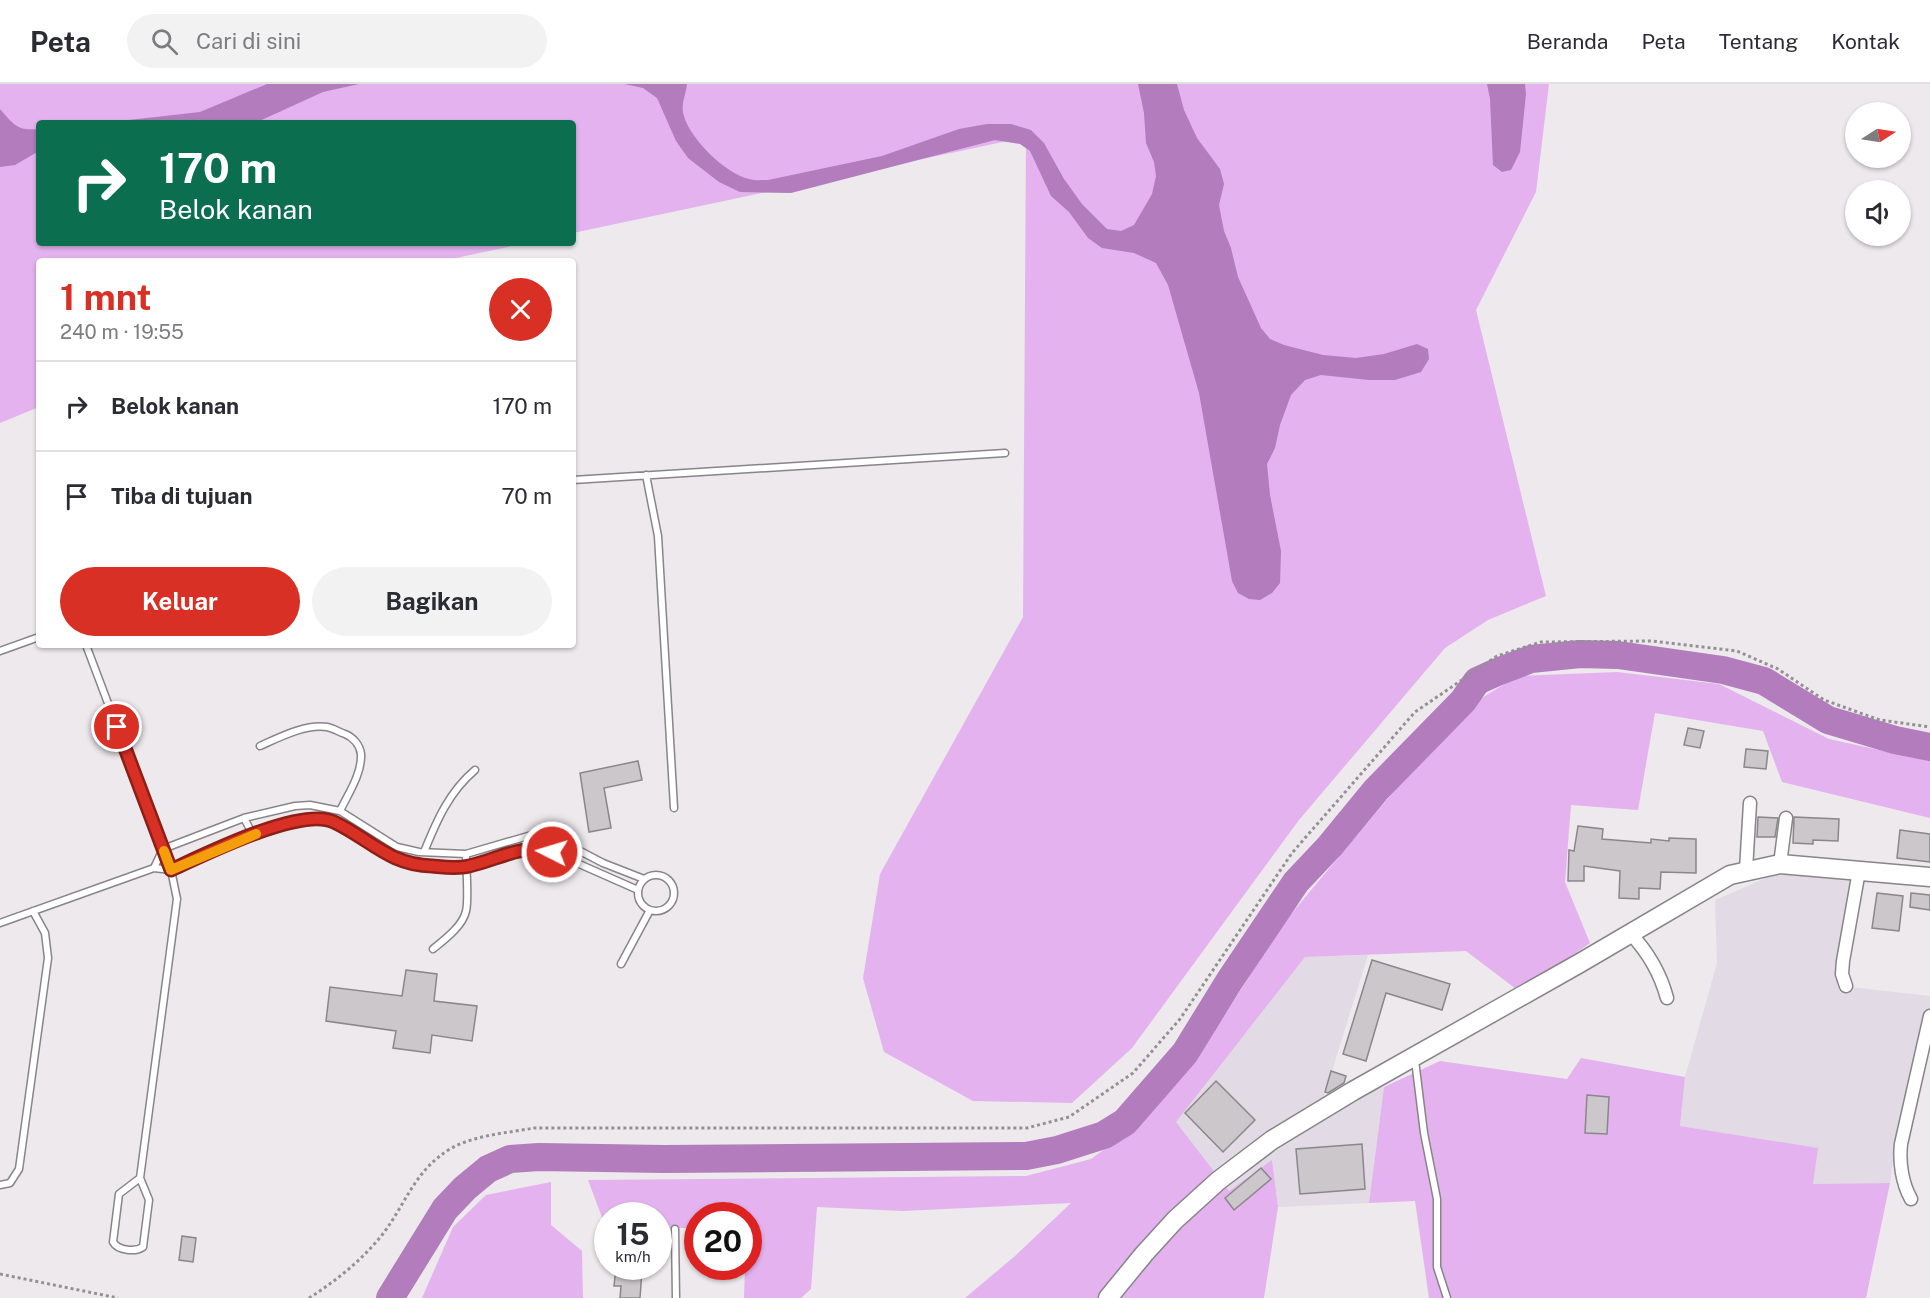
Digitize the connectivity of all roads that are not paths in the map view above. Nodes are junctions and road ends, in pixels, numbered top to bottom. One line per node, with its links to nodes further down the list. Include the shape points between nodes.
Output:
1 (1005, 453): 2 (lane)
2 (646, 475): 3 (lane); 10 (lane, via 658,536)
3 (576, 480)
4 (36, 637): 6 (lane)
5 (87, 648): 15 (lane)
6 (0, 651)
7 (260, 746): 11 (lane, via 311,728 327,728 350,736 361,752 360,767)
8 (475, 770): 16 (lane, via 445,805)
9 (1750, 802): 22 (street)
10 (674, 808)
11 (340, 811): 12 (lane, via 295,806); 16 (lane, via 397,847)
12 (244, 818): 14 (lane); 15 (lane)
13 (1786, 818): 18 (street)
14 (253, 835): 19 (lane, via 296,821 324,819 390,857 422,866); 21 (lane)
15 (163, 849): 20 (lane); 21 (lane)
16 (424, 852): 17 (lane)
17 (466, 854): 19 (lane); 25 (lane, via 535,834 559,840)
18 (1780, 864): 22 (street); 23 (street)
19 (466, 867): 26 (lane, via 537,848); 31 (lane, via 466,911 448,936)
20 (154, 868): 21 (lane); 28 (lane)
21 (171, 870): 37 (lane, via 177,899)
22 (1746, 870): 30 (street, via 1730,874)
23 (1859, 871): 24 (street); 33 (street, via 1842,967)
24 (1930, 877)
25 (644, 879): 26 (lane); 27 (lane, via 662,876 674,890 668,907)
26 (638, 890): 27 (lane, via 640,902)
27 (650, 910): 32 (lane)
28 (33, 911): 29 (lane); 38 (lane, via 45,933 48,958 19,1169 10,1183)
29 (0, 923)
30 (1630, 933): 34 (street, via 1662,978); 36 (street)
31 (432, 949)
32 (621, 964)
33 (1846, 986)
34 (1667, 998)
35 (1930, 1016): 39 (street, via 1901,1144 1903,1174)
36 (1415, 1056): 42 (street, via 1272,1140 1218,1181 1175,1220); 43 (lane, via 1437,1199 1437,1267)
37 (140, 1178): 37 (lane, via 148,1200 143,1247 120,1249 113,1242 119,1194)
38 (0, 1185)
39 (1911, 1199)
40 (675, 1229): 41 (lane)
41 (676, 1298)
42 (1108, 1298)
43 (1447, 1298)

